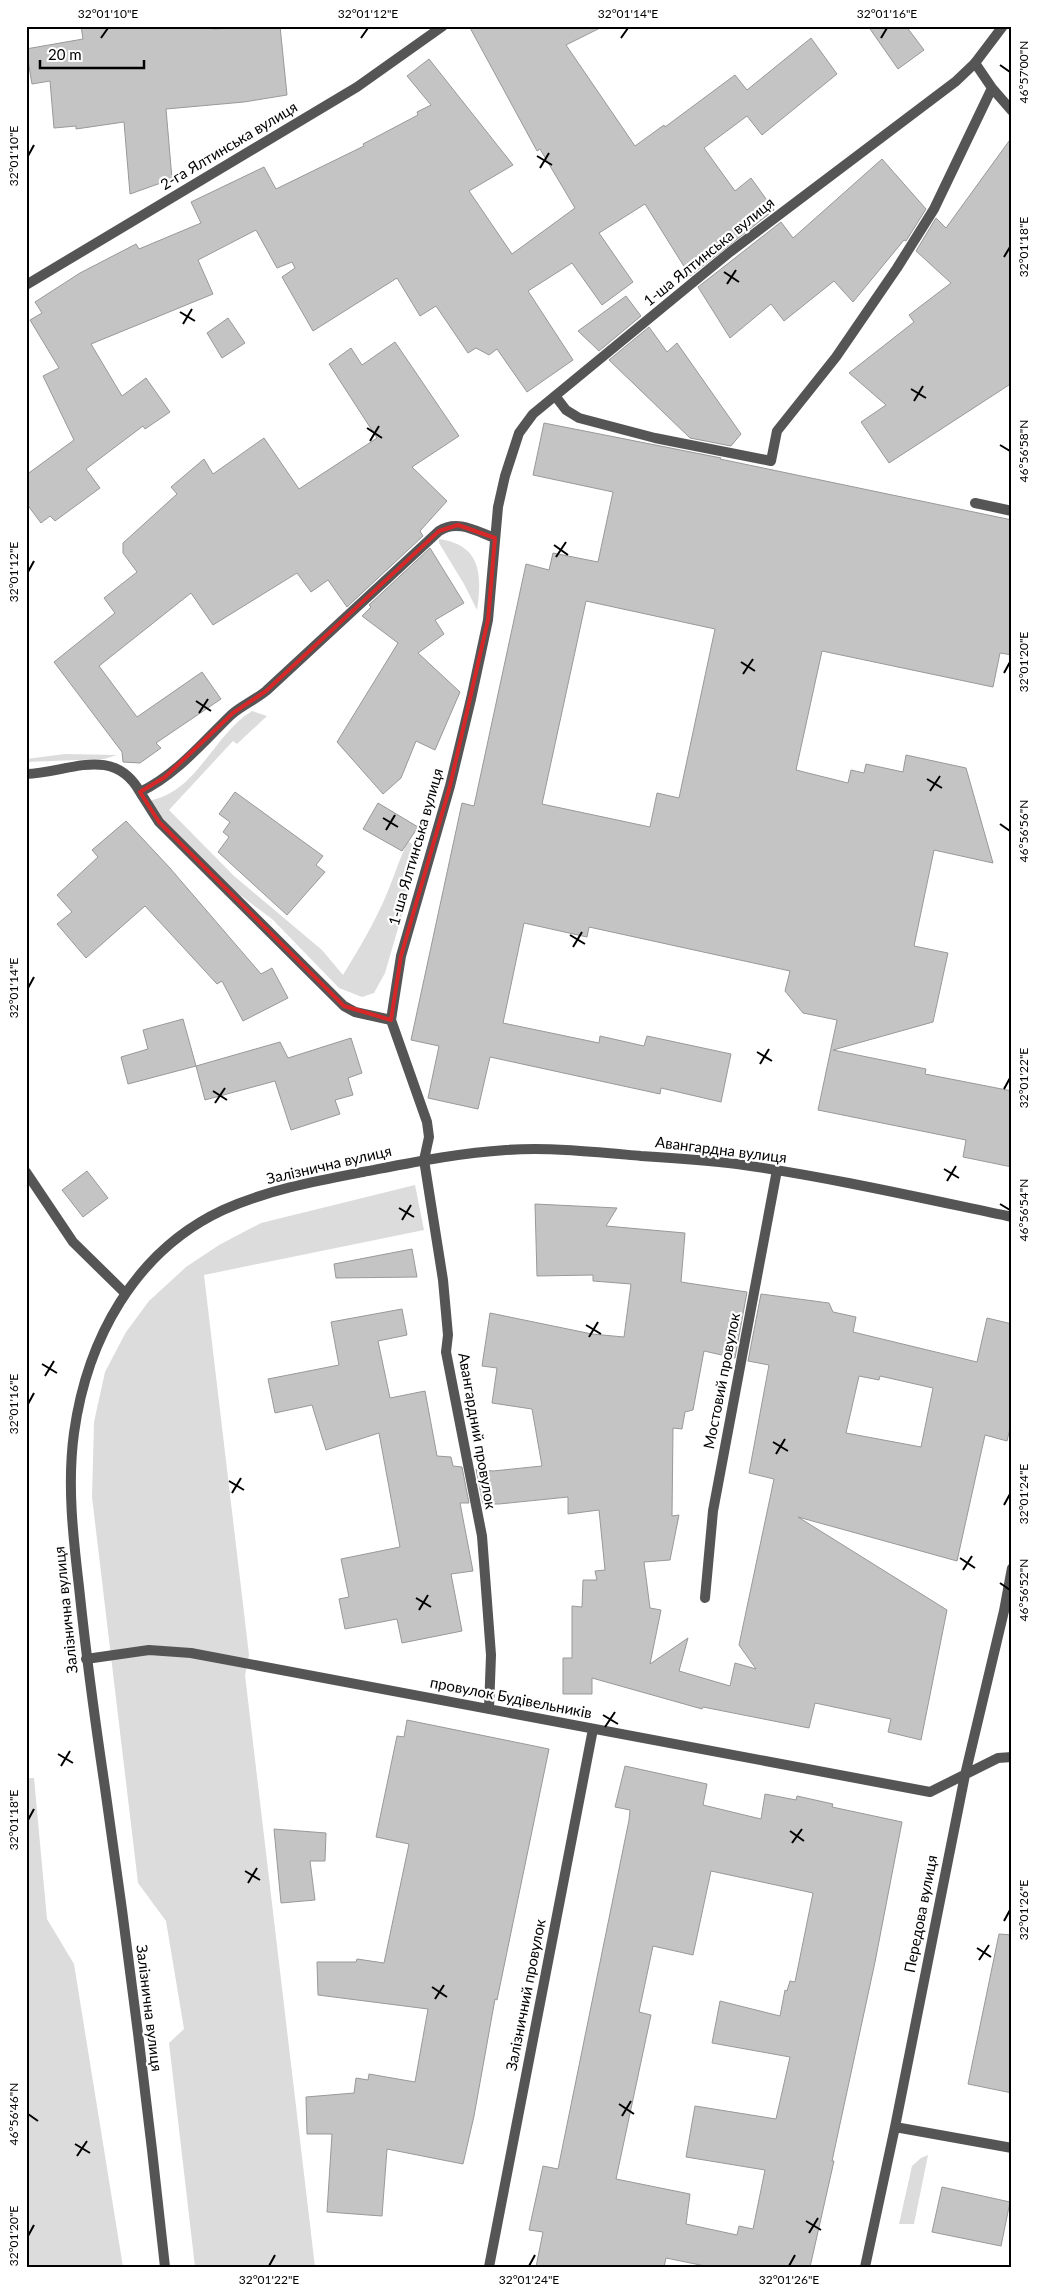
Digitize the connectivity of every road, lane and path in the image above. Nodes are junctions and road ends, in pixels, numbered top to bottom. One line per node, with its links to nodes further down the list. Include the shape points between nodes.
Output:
1 (443, 26): 6 (street, 2-га Ялтинська вулиця, via 356,87)
2 (1003, 26): 3 (street, 1-ша Ялтинська вулиця)
3 (975, 63): 4 (street); 7 (street, 1-ша Ялтинська вулиця, via 955,82 730,252)
4 (992, 88): 5 (street); 7 (street, via 934,209 836,357 777,431 771,461 655,438 579,418 566,410)
5 (1012, 111)
6 (26, 285)
7 (556, 397): 10 (street, 1-ша Ялтинська вулиця, via 533,414 519,433 505,476)
8 (975, 503): 9 (street)
9 (1012, 511)
10 (495, 538): 12 (street, via 458,525 439,531 266,691 233,713 165,777); 13 (street, 1-ша Ялтинська вулиця, via 488,620 471,699 450,786 400,956)
11 (26, 774): 12 (street, via 95,764 124,772 133,779)
12 (140, 792): 13 (street, via 159,822 344,1006 355,1012)
13 (391, 1020): 14 (street, 1-ша Ялтинська вулиця, via 427,1122 429,1137)
14 (424, 1160): 15 (street, Авангардна вулиця, via 480,1152 545,1150 723,1162); 18 (street, Залізнична вулиця, via 316,1181 226,1209 179,1237); 22 (street, Авангардний провулок, via 443,1280 448,1335 446,1352 482,1536 491,1655)
15 (777, 1170): 17 (street, Авангардна вулиця); 20 (street, Мостовий провулок, via 714,1505)
16 (26, 1172): 18 (street, via 73,1242)
17 (1012, 1217)
18 (125, 1292): 21 (street, Залізнична вулиця, via 101,1336 74,1433 71,1512)
19 (1012, 1568): 25 (street, Передова вулиця)
20 (705, 1598)
21 (86, 1659): 22 (street, провулок Будівельників, via 149,1650 191,1653); 28 (street, Залізнична вулиця, via 109,1815)
22 (489, 1709): 23 (street, провулок Будівельників)
23 (592, 1729): 25 (street, провулок Будівельників, via 930,1792); 29 (street, Залізничний провулок)
24 (1012, 1757): 25 (street, провулок Будівельників, via 998,1758)
25 (965, 1775): 26 (street, Передова вулиця)
26 (895, 2127): 27 (street); 30 (street, Передова вулиця)
27 (1012, 2148)
28 (165, 2267)
29 (489, 2267)
30 (865, 2267)

